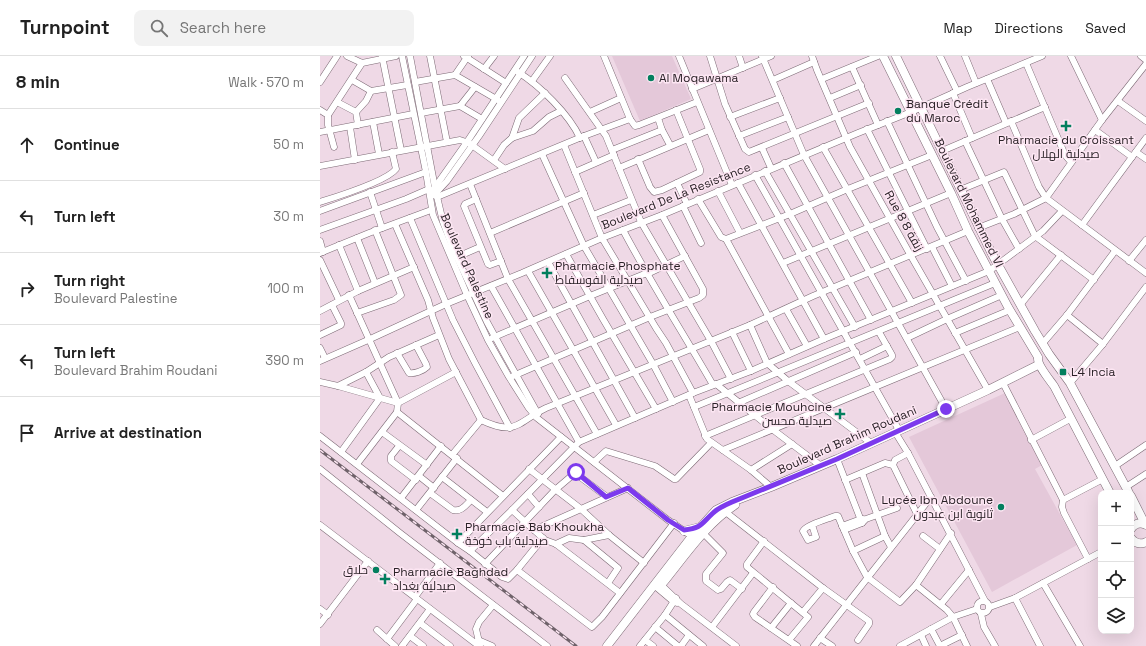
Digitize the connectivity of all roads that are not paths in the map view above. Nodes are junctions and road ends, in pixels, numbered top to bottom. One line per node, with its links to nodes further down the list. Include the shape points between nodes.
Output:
1 (347, 56): 29 (street)
2 (396, 56): 24 (street)
3 (402, 56): 50 (street, Boulevard Palestine)
4 (410, 56): 47 (street, Boulevard Palestine)
5 (430, 56): 41 (street)
6 (494, 56): 34 (street)
7 (523, 56): 35 (street)
8 (532, 56): 36 (street)
9 (550, 56): 46 (street)
10 (604, 56): 58 (street)
11 (679, 56): 54 (street)
12 (710, 56): 42 (street)
13 (739, 56): 33 (street)
14 (771, 56): 26 (street)
15 (878, 56): 32 (street)
16 (883, 56): 75 (main road, Boulevard Mohammed VI)
17 (896, 56): 67 (main road, Boulevard Mohammed VI)
18 (940, 56): 56 (street)
19 (964, 56): 49 (street)
20 (1042, 56): 30 (street, Boulevard De La Resistance)
21 (1071, 56): 86 (street)
22 (1141, 56): 28 (street)
23 (334, 57): 38 (street)
24 (383, 57): 29 (street); 53 (street)
25 (467, 57): 34 (street); 37 (street)
26 (763, 58): 33 (street); 45 (street)
27 (813, 59): 43 (street, Rue 8 8 زنقة); 45 (street)
28 (1146, 60)
29 (362, 63): 44 (street)
30 (1026, 63): 40 (street, Boulevard De La Resistance); 68 (street)
31 (1146, 64): 62 (street)
32 (852, 67): 43 (street); 51 (street)
33 (743, 68): 42 (street)
34 (484, 69): 48 (street)
35 (515, 70): 36 (street); 48 (street)
36 (521, 74): 46 (street); 61 (street)
37 (456, 75): 41 (street); 52 (street)
38 (321, 78)
39 (565, 78): 74 (street)
40 (987, 78): 49 (street, Boulevard De La Resistance); 90 (street)
41 (434, 79): 47 (street); 69 (street)
42 (717, 79): 54 (street); 80 (street)
43 (822, 79): 60 (street, Rue 8 8 زنقة)
44 (352, 80): 55 (street); 63 (street)
45 (773, 80): 59 (street)
46 (532, 81): 57 (street)
47 (415, 82): 76 (street, Boulevard Palestine)
48 (506, 83): 61 (street)
49 (976, 83): 56 (street, Boulevard De La Resistance)
50 (407, 85): 53 (street); 77 (street, Boulevard Palestine)
51 (861, 86): 60 (street); 65 (street)
52 (475, 87): 61 (street); 66 (street)
53 (389, 88): 55 (street); 82 (street)
54 (692, 89): 64 (street)
55 (371, 91): 73 (street)
56 (955, 92): 67 (street, Boulevard De La Resistance); 107 (street)
57 (545, 93): 72 (street); 104 (street, via 519,118)
58 (621, 98): 74 (street); 85 (street)
59 (780, 98): 80 (street); 81 (street)
60 (830, 98): 79 (street, Rue 8 8 زنقة)
61 (498, 100): 84 (street); 111 (street)
62 (1118, 101): 86 (street); 88 (street)
63 (337, 102): 73 (street); 78 (street)
64 (698, 102): 71 (street); 97 (street)
65 (868, 104): 79 (street); 92 (street)
66 (460, 106): 69 (street); 84 (street)
67 (922, 107): 75 (street, Boulevard De La Resistance); 119 (main road, Boulevard Mohammed VI)
68 (1045, 107): 90 (street); 133 (street, via 1065,155)
69 (441, 109): 76 (street); 110 (street)
70 (320, 110): 78 (street)
71 (676, 110): 83 (street); 105 (street)
72 (561, 111): 103 (street); 104 (street, via 533,131)
73 (356, 112): 91 (street)
74 (590, 112): 95 (street)
75 (911, 112): 87 (street, Boulevard De La Resistance); 126 (main road, Boulevard Mohammed VI)
76 (421, 113): 115 (street, Boulevard Palestine)
77 (413, 114): 82 (street); 115 (street, Boulevard Palestine)
78 (328, 115): 99 (street)
79 (837, 116): 101 (street); 106 (street, Rue 8 8 زنقة)
80 (730, 117): 102 (street)
81 (788, 117): 101 (street); 102 (street)
82 (394, 118): 89 (street); 118 (street)
83 (658, 118): 85 (street, via 637,126); 96 (street)
84 (482, 119): 111 (street)
85 (630, 119): 95 (street)
86 (1102, 120): 98 (street)
87 (887, 121): 92 (street, Boulevard De La Resistance); 135 (street)
88 (1146, 121)
89 (373, 122): 91 (street); 123 (street)
90 (1009, 122): 107 (street); 158 (street)
91 (358, 125): 93 (street)
92 (878, 125): 94 (street, Boulevard De La Resistance)
93 (350, 127): 99 (street); 130 (street)
94 (867, 129): 106 (street, Boulevard De La Resistance); 143 (street)
95 (602, 130): 103 (street); 121 (street)
96 (662, 130): 113 (street); 121 (street)
97 (709, 130): 105 (street); 149 (street)
98 (1095, 130): 127 (street); 133 (street)
99 (330, 131): 100 (street); 114 (street)
100 (320, 132)
101 (795, 133): 117 (street); 125 (street)
102 (739, 136): 117 (street, via 748,152)
103 (582, 137): 112 (street); 132 (street)
104 (512, 138): 131 (street)
105 (687, 138): 113 (street); 147 (street, via 700,171)
106 (846, 138): 116 (street, Boulevard De La Resistance); 145 (street, Rue 8 8 زنقة)
107 (972, 138): 109 (street)
108 (1146, 138): 122 (street)
109 (965, 141): 119 (street); 146 (street)
110 (447, 142): 111 (street, via 460,140); 115 (street)
111 (469, 144): 131 (street); 156 (street)
112 (564, 145): 124 (street); 142 (street)
113 (670, 145): 128 (street)
114 (334, 147)
115 (424, 147): 118 (street); 141 (street, Boulevard Palestine); 156 (street, Boulevard Palestine)
116 (823, 147): 125 (street, Boulevard De La Resistance); 150 (street)
117 (762, 148): 138 (street)
118 (401, 150): 120 (street)
119 (942, 151): 152 (main road, Boulevard Mohammed VI)
120 (392, 152): 123 (street); 162 (street, via 396,169 390,175)
121 (613, 152): 132 (street); 137 (street)
122 (1136, 152): 127 (street); 129 (street)
123 (379, 154): 130 (street)
124 (542, 154): 139 (street); 163 (street)
125 (804, 155): 134 (street, Boulevard De La Resistance); 157 (street)
126 (932, 155): 135 (street); 155 (main road, Boulevard Mohammed VI)
127 (1132, 157): 183 (street)
128 (638, 159): 137 (street); 147 (street, via 654,192)
129 (1146, 159)
130 (356, 160): 136 (street)
131 (494, 160): 139 (street)
132 (596, 162): 142 (street)
133 (1071, 162): 158 (street)
134 (784, 163): 138 (street, Boulevard De La Resistance); 166 (street)
135 (906, 164): 143 (street); 164 (street)
136 (320, 166)
137 (619, 168): 161 (street)
138 (771, 168): 140 (street, Boulevard De La Resistance)
139 (505, 169): 148 (street)
140 (765, 171): 144 (street, Boulevard De La Resistance); 173 (street)
141 (426, 172): 153 (street); 156 (street, Boulevard Palestine)
142 (575, 172): 154 (street)
143 (889, 172): 145 (street); 169 (street)
144 (755, 175): 149 (street, Boulevard De La Resistance); 177 (street)
145 (869, 180): 150 (street); 178 (street, Rue 8 8 زنقة)
146 (983, 180): 152 (street); 170 (street, via 1004,172); 179 (street)
147 (677, 183): 165 (street)
148 (470, 184): 156 (street); 159 (street)
149 (735, 184): 151 (street, Boulevard De La Resistance); 182 (street)
150 (847, 189): 157 (street); 184 (street)
151 (718, 190): 160 (street, Boulevard De La Resistance); 192 (street)
152 (960, 190): 186 (main road, Boulevard Mohammed VI)
153 (370, 192): 167 (street); 171 (street)
154 (584, 193): 163 (street); 174 (street)
155 (950, 193): 164 (street); 190 (main road, Boulevard Mohammed VI)
156 (433, 194): 167 (street); 168 (street, Boulevard Palestine); 216 (street, Boulevard Palestine)
157 (828, 197): 166 (street); 193 (street)
158 (1046, 198): 170 (street); 172 (street)
159 (476, 199): 191 (street); 205 (street, via 464,206)
160 (698, 199): 165 (street, Boulevard De La Resistance); 197 (street, via 721,237)
161 (631, 200): 174 (street); 180 (street)
162 (320, 202)
163 (564, 202): 191 (street); 204 (street)
164 (926, 202): 169 (street); 200 (street)
165 (685, 205): 175 (street, Boulevard De La Resistance); 201 (street)
166 (808, 206): 173 (street); 202 (street)
167 (376, 209): 185 (street); 187 (street)
168 (431, 210): 176 (street); 250 (street, Boulevard Palestine)
169 (907, 210): 178 (street); 206 (street)
170 (1022, 210): 179 (street); 194 (street)
171 (320, 211)
172 (1062, 211): 183 (street); 194 (street)
173 (790, 214): 177 (street); 208 (street)
174 (592, 215): 196 (street)
175 (662, 215): 180 (street, Boulevard De La Resistance); 213 (street)
176 (410, 218): 181 (street); 256 (street)
177 (779, 218): 182 (street); 214 (street)
178 (890, 218): 184 (street); 215 (street, Rue 8 8 زنقة)
179 (1002, 219): 186 (street); 207 (street)
180 (641, 222): 189 (street, Boulevard De La Resistance); 222 (street)
181 (394, 224): 185 (street); 225 (street)
182 (761, 224): 192 (street); 221 (street)
183 (1082, 225): 209 (street)
184 (869, 227): 193 (street); 223 (street)
185 (382, 228): 188 (street)
186 (978, 228): 224 (main road, Boulevard Mohammed VI)
187 (320, 230)
188 (375, 230): 195 (street); 231 (street)
189 (623, 230): 196 (street, Boulevard De La Resistance); 228 (street)
190 (968, 231): 200 (street); 227 (main road, Boulevard Mohammed VI)
191 (490, 233): 218 (street)
192 (740, 233): 197 (street)
193 (849, 234): 202 (street); 229 (street)
194 (1036, 236): 207 (street); 212 (street)
195 (357, 238): 203 (street); 237 (street)
196 (602, 238): 204 (street, Boulevard De La Resistance); 234 (street)
197 (726, 239): 269 (street)
198 (1146, 240): 219 (street)
199 (320, 241): 210 (street)
200 (944, 241): 206 (street); 236 (street)
201 (701, 243)
202 (829, 243): 208 (street); 235 (street)
203 (339, 245): 210 (street); 244 (street)
204 (584, 246): 211 (street, Boulevard De La Resistance); 242 (street)
205 (480, 247): 216 (street); 218 (street, via 488,264)
206 (929, 248): 215 (street); 240 (street)
207 (1019, 249): 224 (street)
208 (811, 251): 214 (street); 243 (street)
209 (1116, 251): 219 (street); 233 (street)
210 (322, 253)
211 (566, 254): 220 (street, Boulevard De La Resistance); 251 (street)
212 (1062, 255): 233 (street); 259 (street)
213 (684, 256): 222 (street); 254 (street, via 704,294)
214 (800, 256): 221 (street); 246 (street)
215 (911, 256): 223 (street); 247 (street, Rue 8 8 زنقة)
216 (457, 257): 245 (street, Boulevard Palestine)
217 (320, 260): 252 (street)
218 (501, 260): 232 (street)
219 (1129, 261): 230 (street)
220 (548, 262): 226 (street, Boulevard De La Resistance); 257 (street)
221 (783, 263): 253 (street)
222 (667, 264): 228 (street); 254 (street)
223 (890, 264): 229 (street); 255 (street)
224 (998, 265): 227 (street); 259 (main road, Boulevard Mohammed VI)
225 (414, 267): 231 (street); 263 (street)
226 (528, 271): 232 (street, Boulevard De La Resistance); 267 (street)
227 (989, 271): 236 (street); 238 (main road, Boulevard Mohammed VI)
228 (647, 273): 234 (street); 264 (street)
229 (870, 273): 235 (street); 266 (street)
230 (1146, 273)
231 (393, 276): 237 (street); 268 (street, via 401,295)
232 (508, 279): 239 (street, Boulevard De La Resistance); 274 (street)
233 (1094, 280): 270 (street)
234 (628, 281): 242 (street); 271 (street)
235 (850, 281): 243 (street); 273 (street)
236 (966, 281): 240 (street)
237 (376, 283): 244 (street)
238 (995, 283): 249 (main road, Boulevard Mohammed VI); 260 (street)
239 (491, 286): 245 (street, Boulevard De La Resistance); 280 (street)
240 (952, 286): 247 (street)
241 (1146, 287): 297 (street)
242 (608, 288): 251 (street); 277 (street)
243 (833, 288): 246 (street); 278 (street)
244 (358, 291): 248 (street)
245 (474, 293): 250 (street, Boulevard De La Resistance); 288 (street, Boulevard Palestine)
246 (821, 293): 253 (street); 281 (street)
247 (932, 294): 255 (street); 260 (street, Rue 8 8 زنقة)
248 (349, 295): 252 (street); 268 (street)
249 (1002, 295): 265 (main road, Boulevard Mohammed VI); 272 (street)
250 (467, 296): 256 (street, Boulevard De La Resistance); 292 (street, Boulevard Palestine)
251 (590, 296): 257 (street); 285 (street)
252 (339, 300): 258 (street)
253 (804, 300): 262 (street); 290 (street)
254 (688, 302): 264 (street); 293 (street)
255 (912, 303): 266 (street)
256 (446, 304): 263 (street, Boulevard De La Resistance); 358 (street)
257 (570, 304): 267 (street); 294 (street)
258 (332, 305): 261 (street); 286 (street, via 341,325)
259 (1020, 305): 296 (main road, Boulevard Mohammed VI)
260 (940, 306): 272 (street, Rue 8 8 زنقة); 275 (street)
261 (321, 309)
262 (786, 309): 269 (street); 299 (street)
263 (431, 310): 287 (street); 291 (street, Boulevard De La Resistance)
264 (668, 310): 271 (street); 302 (street)
265 (1010, 310): 279 (main road, Boulevard Mohammed VI); 284 (street)
266 (892, 311): 273 (street); 275 (street)
267 (552, 313): 274 (street); 304 (street)
268 (357, 314): 291 (street)
269 (769, 316): 276 (street); 307 (street)
270 (1067, 316): 296 (street); 297 (street)
271 (650, 317): 277 (street); 308 (street)
272 (947, 318): 284 (street, Rue 8 8 زنقة); 289 (street)
273 (872, 320): 278 (street)
274 (532, 321): 280 (street); 310 (street)
275 (898, 323): 283 (street); 289 (street)
276 (750, 325): 282 (street); 314 (street)
277 (630, 326): 285 (street); 316 (street)
278 (855, 327): 281 (street)
279 (1020, 327): 303 (street); 315 (main road, Boulevard Mohammed VI)
280 (515, 328): 288 (street); 317 (street)
281 (843, 331): 290 (street); 295 (street)
282 (732, 332): 293 (street); 320 (street)
283 (879, 332): 295 (street); 300 (street)
284 (955, 333): 303 (street, Rue 8 8 زنقة)
285 (612, 334): 294 (street); 323 (street)
286 (320, 335)
287 (439, 335): 298 (street); 322 (street)
288 (495, 337): 292 (street); 325 (street, Boulevard Palestine)
289 (907, 338): 318 (street)
290 (824, 339): 299 (street)
291 (368, 340): 312 (street, Boulevard De La Resistance); 313 (street)
292 (488, 340): 326 (street, Boulevard Palestine)
293 (711, 341): 302 (street); 327 (street)
294 (592, 342): 304 (street); 328 (street)
295 (850, 343): 305 (street); 324 (street)
296 (1043, 343): 309 (main road, Boulevard Mohammed VI)
297 (1103, 344): 332 (street)
298 (416, 345): 306 (street); 306 (street, via 426,364 425,369 409,374)
299 (807, 346): 307 (street)
300 (887, 346): 311 (street); 319 (street, via 891,358)
301 (320, 348): 312 (street)
302 (692, 349): 308 (street); 333 (street)
303 (965, 349): 318 (street); 337 (street, Rue 8 8 زنقة)
304 (573, 350): 310 (street); 336 (street)
305 (856, 352): 311 (street); 329 (street)
306 (397, 353): 313 (street)
307 (789, 354): 314 (street)
308 (674, 356): 316 (street); 338 (street)
309 (1051, 357): 315 (main road, via 1044,353); 315 (main road, via 1051,366 1047,369); 332 (main road, Boulevard Mohammed VI)
310 (554, 358): 317 (street); 341 (street)
311 (860, 359): 319 (street)
312 (323, 360)
313 (379, 363): 321 (street); 344 (street)
314 (767, 363): 320 (street); 324 (street)
315 (1040, 363): 331 (main road, Boulevard Brahim Roudani); 355 (main road, Boulevard Mohammed VI)
316 (653, 364): 323 (street); 343 (street)
317 (536, 366): 325 (street); 346 (street)
318 (923, 367): 335 (street); 350 (street)
319 (866, 370): 335 (street); 340 (street)
320 (751, 371): 327 (street)
321 (366, 372): 334 (street); 342 (street)
322 (456, 372): 344 (street); 356 (street)
323 (633, 372): 328 (street); 349 (street)
324 (779, 373): 329 (street); 339 (street)
325 (516, 374): 326 (street); 352 (street, Boulevard Palestine)
326 (510, 377): 352 (street, Boulevard Palestine)
327 (732, 379): 333 (street)
328 (614, 380): 336 (street); 354 (street)
329 (788, 381): 340 (street); 345 (street)
330 (320, 382): 334 (street)
331 (1003, 383): 337 (main road, Boulevard Brahim Roudani); 366 (street)
332 (1070, 383): 384 (main road, Boulevard Mohammed VI)
333 (714, 385): 338 (street); 339 (street)
334 (338, 386): 342 (street)
335 (876, 386): 348 (street); 360 (street)
336 (596, 388): 341 (street); 357 (street)
337 (988, 390): 350 (main road, Boulevard Brahim Roudani)
338 (691, 394): 343 (street); 347 (street)
339 (727, 394): 345 (street); 347 (street)
340 (806, 394): 348 (street); 353 (street)
341 (576, 395): 346 (street); 362 (street)
342 (380, 398): 344 (street); 375 (street)
343 (673, 402): 349 (street)
344 (398, 403): 351 (street)
345 (738, 403): 353 (street)
346 (557, 404): 352 (street); 369 (street)
347 (694, 407): 364 (street)
348 (824, 408): 359 (street); 368 (street)
349 (656, 409): 354 (street)
350 (946, 409): 360 (main road, Boulevard Brahim Roudani)
351 (397, 412): 361 (street); 373 (street)
352 (536, 413): 358 (street, via 519,425); 365 (street, Boulevard Palestine)
353 (754, 415): 359 (street); 364 (street)
354 (635, 418): 357 (street)
355 (1070, 419): 366 (street); 392 (main road, Boulevard Mohammed VI)
356 (481, 420): 358 (street, via 489,424); 377 (street)
357 (616, 425): 362 (street)
358 (507, 426)
359 (772, 429): 370 (street); 374 (street)
360 (897, 431): 368 (main road, Boulevard Brahim Roudani); 376 (street)
361 (382, 432): 372 (street); 380 (street)
362 (597, 434): 369 (street)
363 (320, 436): 375 (street)
364 (705, 436): 367 (street)
365 (561, 437): 369 (street, Boulevard Palestine); 386 (street)
366 (1031, 440): 407 (street)
367 (711, 443): 374 (street); 379 (street, via 676,479 655,466 609,449)
368 (871, 443): 378 (main road, Boulevard Brahim Roudani)
369 (576, 444): 379 (street, Boulevard Palestine); 393 (street)
370 (792, 444): 383 (street); 387 (street)
371 (1146, 445): 384 (street)
372 (399, 446): 381 (street); 391 (street, via 391,456 391,461)
373 (441, 446): 377 (street); 381 (street)
374 (723, 450): 387 (street)
375 (341, 452): 380 (street)
376 (908, 453): 382 (street, via 895,460); 404 (street)
377 (454, 456): 390 (street); 402 (street)
378 (837, 459): 383 (main road, Boulevard Brahim Roudani); 394 (street)
379 (594, 462): 396 (street, Boulevard Palestine)
380 (357, 464): 405 (street)
381 (427, 465): 391 (street)
382 (893, 465): 388 (street, via 885,463); 416 (street)
383 (821, 466): 395 (main road, Boulevard Brahim Roudani)
384 (1115, 466): 400 (main road, Boulevard Mohammed VI)
385 (320, 469): 449 (street)
386 (530, 469): 393 (street); 402 (street)
387 (751, 470): 395 (street)
388 (862, 473): 394 (street); 417 (street)
389 (1146, 474): 400 (street)
390 (442, 477): 397 (street); 406 (street)
391 (417, 478): 397 (street); 405 (street)
392 (1102, 479): 399 (main road, Boulevard Mohammed VI); 407 (street)
393 (542, 480): 398 (street); 401 (street)
394 (845, 480): 418 (street)
395 (771, 487): 414 (main road, Boulevard Brahim Roudani)
396 (628, 488): 403 (street); 420 (street, Boulevard Palestine)
397 (432, 490): 406 (street, via 453,510 463,508); 412 (street)
398 (555, 490): 403 (street, via 576,472); 409 (street); 411 (street)
399 (1108, 490)
400 (1128, 490)
401 (528, 494): 409 (street); 413 (street)
402 (503, 496): 415 (street)
403 (606, 497): 411 (street)
404 (931, 497): 416 (street); 429 (street)
405 (401, 498): 412 (street)
406 (471, 500): 415 (street)
407 (1063, 500): 447 (street, via 1064,513)
408 (1134, 502): 423 (main road)
409 (539, 507): 419 (street)
410 (897, 508): 417 (street)
411 (581, 509): 426 (street); 430 (street)
412 (416, 510): 438 (street)
413 (512, 510): 419 (street); 444 (street)
414 (723, 510): 427 (main road, Boulevard Brahim Roudani, via 713,513); 437 (street)
415 (487, 512): 438 (street)
416 (918, 514): 441 (street)
417 (878, 515): 418 (street); 431 (street)
418 (863, 520): 425 (street)
419 (525, 522): 426 (street); 451 (street)
420 (672, 523): 428 (street, Boulevard Palestine); 450 (street)
421 (320, 525): 448 (street)
422 (812, 525): 425 (street, via 837,516)
423 (1146, 525): 424 (main road, via 1137,524)
424 (1134, 526)
425 (843, 528): 445 (street)
426 (534, 530): 433 (street)
427 (702, 530): 428 (main road); 435 (main road, Boulevard Brahim Roudani); 462 (street, via 723,553 706,574 706,580 718,590 730,580)
428 (683, 532): 435 (street, Boulevard Palestine); 442 (main road)
429 (951, 533): 443 (street); 453 (street)
430 (610, 535): 434 (street); 450 (street)
431 (885, 536): 441 (street); 445 (street)
432 (923, 536): 443 (street)
433 (543, 538): 440 (street); 452 (street)
434 (584, 540): 440 (street, via 568,538); 456 (street, via 618,568)
435 (693, 540): 442 (main road, Boulevard Brahim Roudani); 459 (main road, Boulevard Brahim Roudani)
436 (1134, 540): 439 (main road)
437 (764, 541): 454 (street, via 747,564 748,569); 461 (street)
438 (458, 543): 444 (street)
439 (1146, 543)
440 (556, 544): 456 (street)
441 (891, 547): 455 (street)
442 (682, 549): 459 (main road, Boulevard Brahim Roudani)
443 (940, 549): 458 (street)
444 (470, 551): 451 (street)
445 (853, 551): 455 (street)
446 (1098, 554): 447 (street)
447 (1088, 559): 457 (street)
448 (368, 561): 464 (street); 477 (street)
449 (440, 563): 464 (street); 471 (street)
450 (644, 563): 463 (street)
451 (485, 564): 452 (street, via 506,579)
452 (517, 570): 463 (street, via 592,627)
453 (969, 570): 467 (street); 470 (street)
454 (754, 573): 460 (street); 462 (street)
455 (867, 577): 458 (street, via 900,602); 469 (street)
456 (608, 583): 463 (street)
457 (1043, 583): 465 (street); 523 (street)
458 (916, 584): 470 (street)
459 (658, 585): 466 (street); 507 (main road, Boulevard Brahim Roudani); 508 (main road, Boulevard Brahim Roudani)
460 (773, 588): 468 (street); 485 (street, via 753,614)
461 (823, 588): 469 (street); 476 (street)
462 (742, 590): 484 (street)
463 (620, 593)
464 (416, 598): 474 (street); 495 (street)
465 (1015, 598): 473 (street); 522 (street)
466 (675, 600): 479 (street); 484 (street)
467 (985, 601): 473 (street); 475 (street, via 979,602)
468 (791, 603): 476 (street); 485 (street)
469 (845, 604): 494 (street); 498 (street, via 870,622)
470 (941, 604): 480 (street)
471 (493, 605): 486 (street); 506 (street)
472 (320, 608): 477 (street)
473 (990, 608): 478 (street)
474 (430, 609): 481 (street); 493 (street)
475 (977, 609): 478 (street); 480 (street)
476 (803, 612): 497 (street, via 808,617)
477 (328, 614): 482 (street)
478 (982, 614): 521 (street, via 984,627)
479 (665, 615): 483 (street); 489 (street)
480 (953, 617): 487 (street); 492 (street)
481 (420, 623): 491 (street); 504 (street)
482 (320, 624)
483 (655, 627): 496 (street); 511 (street)
484 (712, 627): 499 (street)
485 (771, 628): 497 (street)
486 (476, 629): 493 (street); 500 (street)
487 (931, 629): 490 (street); 519 (street)
488 (377, 630): 495 (street)
489 (689, 635): 511 (street); 512 (street)
490 (921, 635): 517 (street); 518 (street)
491 (410, 636): 502 (street); 503 (street)
492 (962, 636): 519 (street); 520 (street)
493 (467, 638): 500 (street)
494 (820, 638): 515 (street); 516 (street)
495 (387, 639): 501 (street)
496 (645, 640): 509 (street); 510 (street)
497 (789, 640): 514 (street)
498 (858, 640)
499 (727, 643): 513 (street)
500 (479, 644): 505 (street)
501 (395, 646)
502 (402, 646)
503 (423, 646)
504 (450, 646)
505 (492, 646)
506 (547, 646)
507 (607, 646)
508 (613, 646)
509 (640, 646)
510 (653, 646)
511 (680, 646)
512 (704, 646)
513 (736, 646)
514 (797, 646)
515 (814, 646)
516 (832, 646)
517 (900, 646)
518 (926, 646)
519 (940, 646)
520 (967, 646)
521 (995, 646)
522 (1040, 646)
523 (1080, 646)

